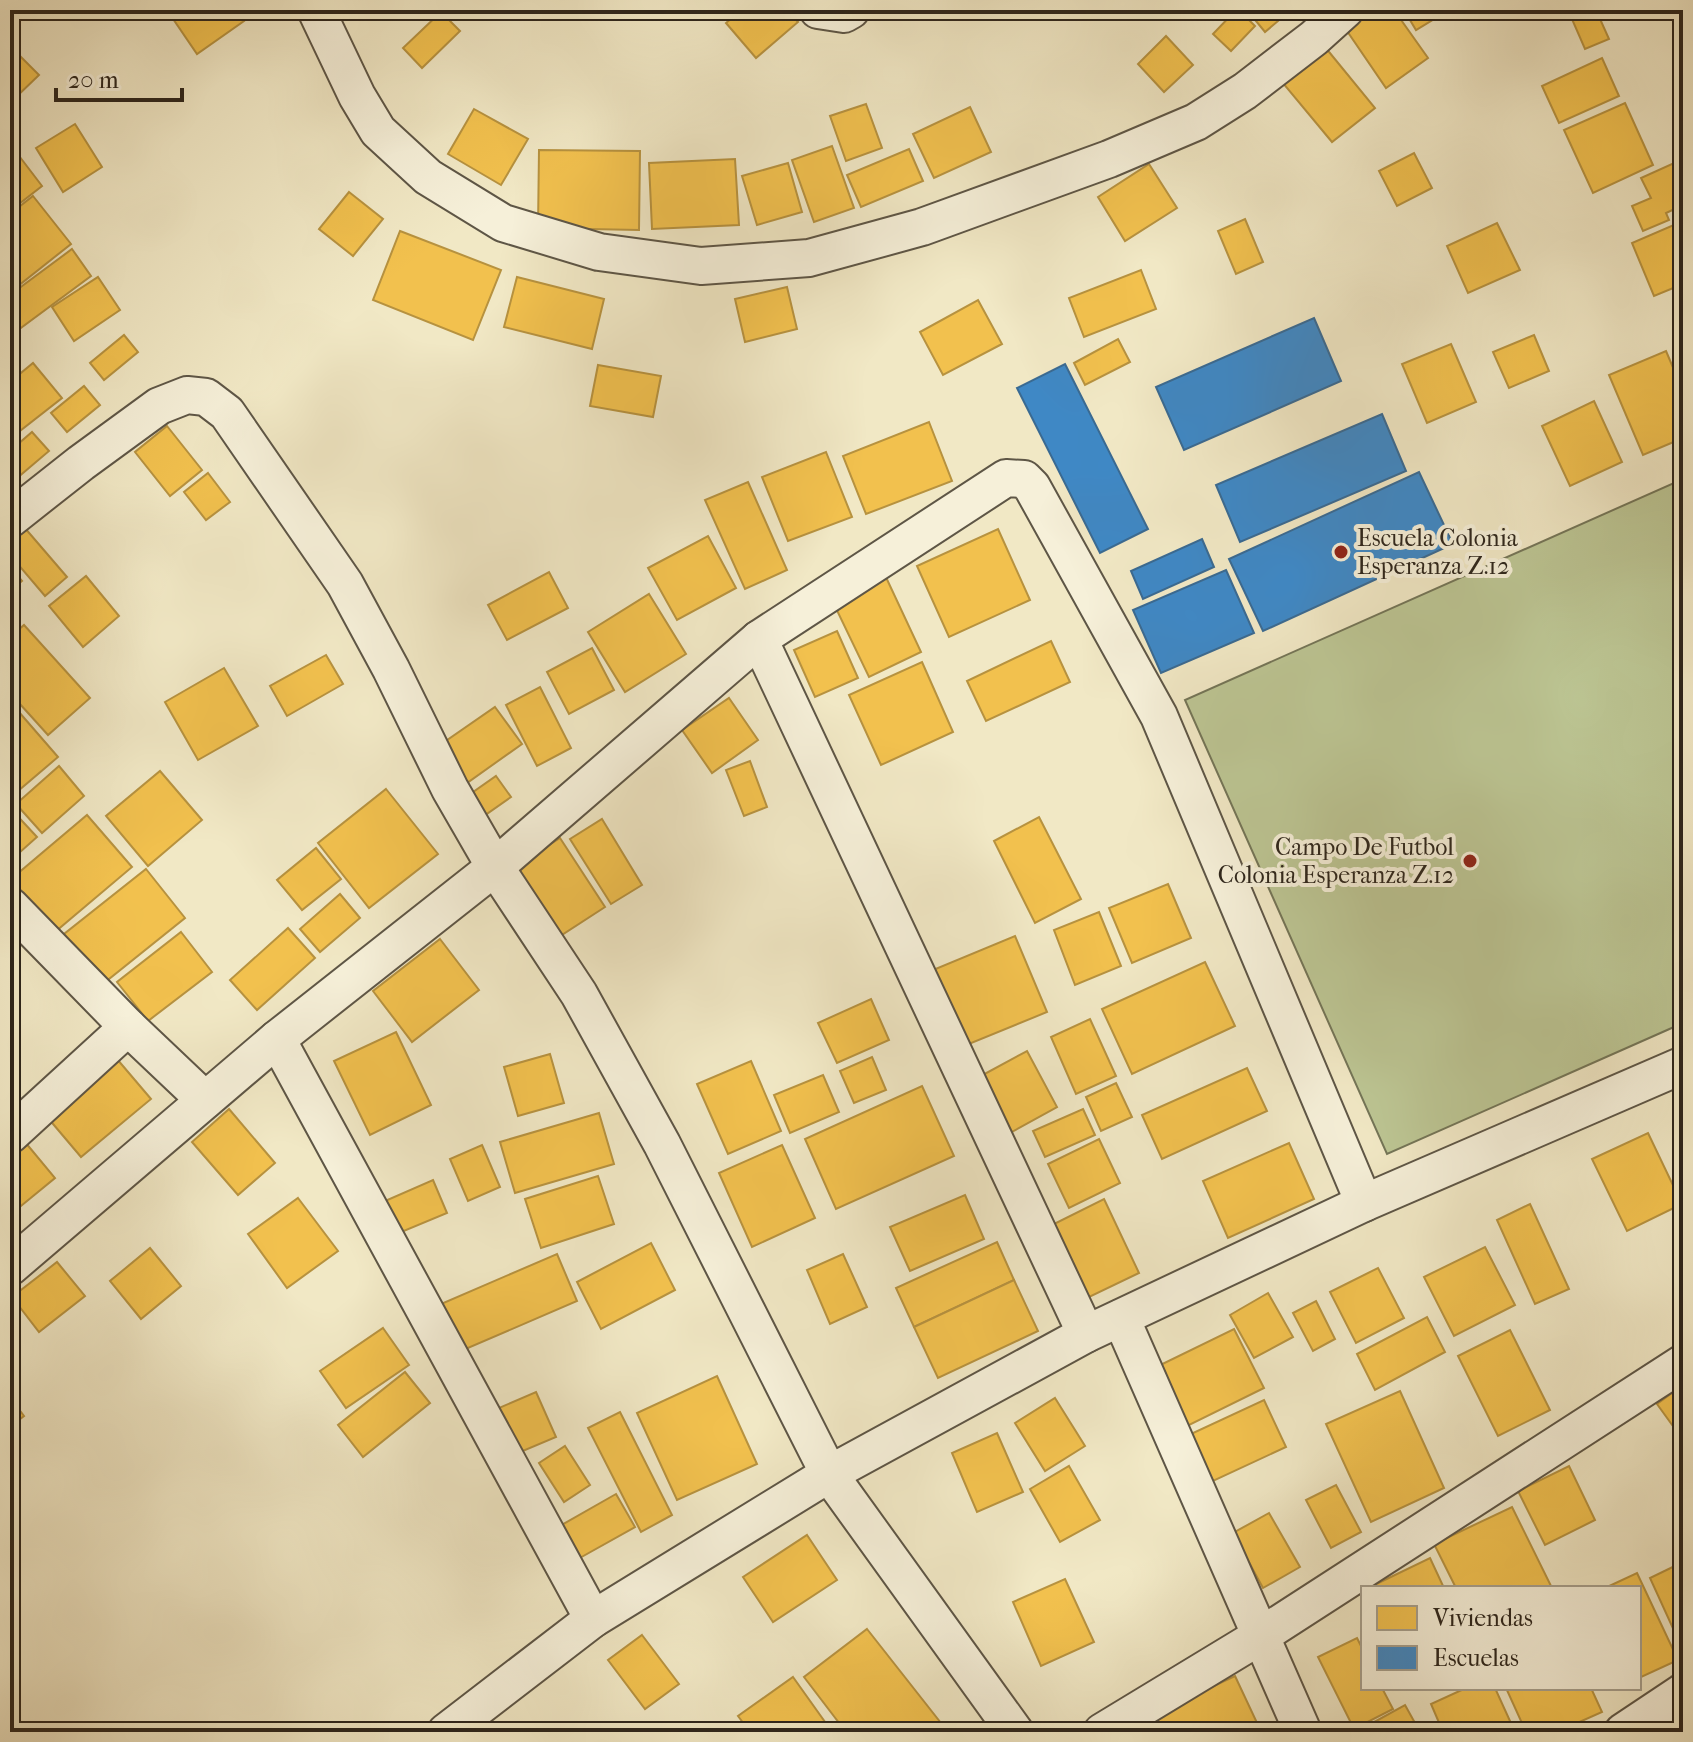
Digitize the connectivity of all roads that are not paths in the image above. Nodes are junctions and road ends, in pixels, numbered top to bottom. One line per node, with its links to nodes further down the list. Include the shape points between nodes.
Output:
1 (316, 10): 4 (street, via 378,131 428,177 503,223 599,252 701,266 809,258 922,227 1109,159 1196,122 1245,91)
2 (818, 10): 3 (street)
3 (851, 10)
4 (1345, 10)
5 (10, 519): 7 (street, via 159,406 187,395 206,397 227,413 345,584)
6 (759, 639): 7 (street); 14 (street, via 1006,478 1024,479 1159,716); 17 (street)
7 (495, 867): 10 (street); 19 (street, via 579,994 662,1144)
8 (10, 906): 9 (street)
9 (128, 1027): 12 (street); 13 (street)
10 (277, 1039): 12 (street); 20 (street)
11 (1683, 1065): 14 (street)
12 (205, 1100): 15 (street)
13 (10, 1135)
14 (1364, 1203): 16 (street)
15 (10, 1267)
16 (1121, 1318): 17 (street); 21 (street)
17 (1086, 1334): 19 (street)
18 (1683, 1363): 21 (street)
19 (829, 1474): 20 (street); 24 (street)
20 (593, 1619): 23 (street)
21 (1262, 1635): 25 (street); 26 (street)
22 (1683, 1692): 27 (street)
23 (446, 1732)
24 (1015, 1732)
25 (1102, 1732)
26 (1303, 1732)
27 (1623, 1732)

